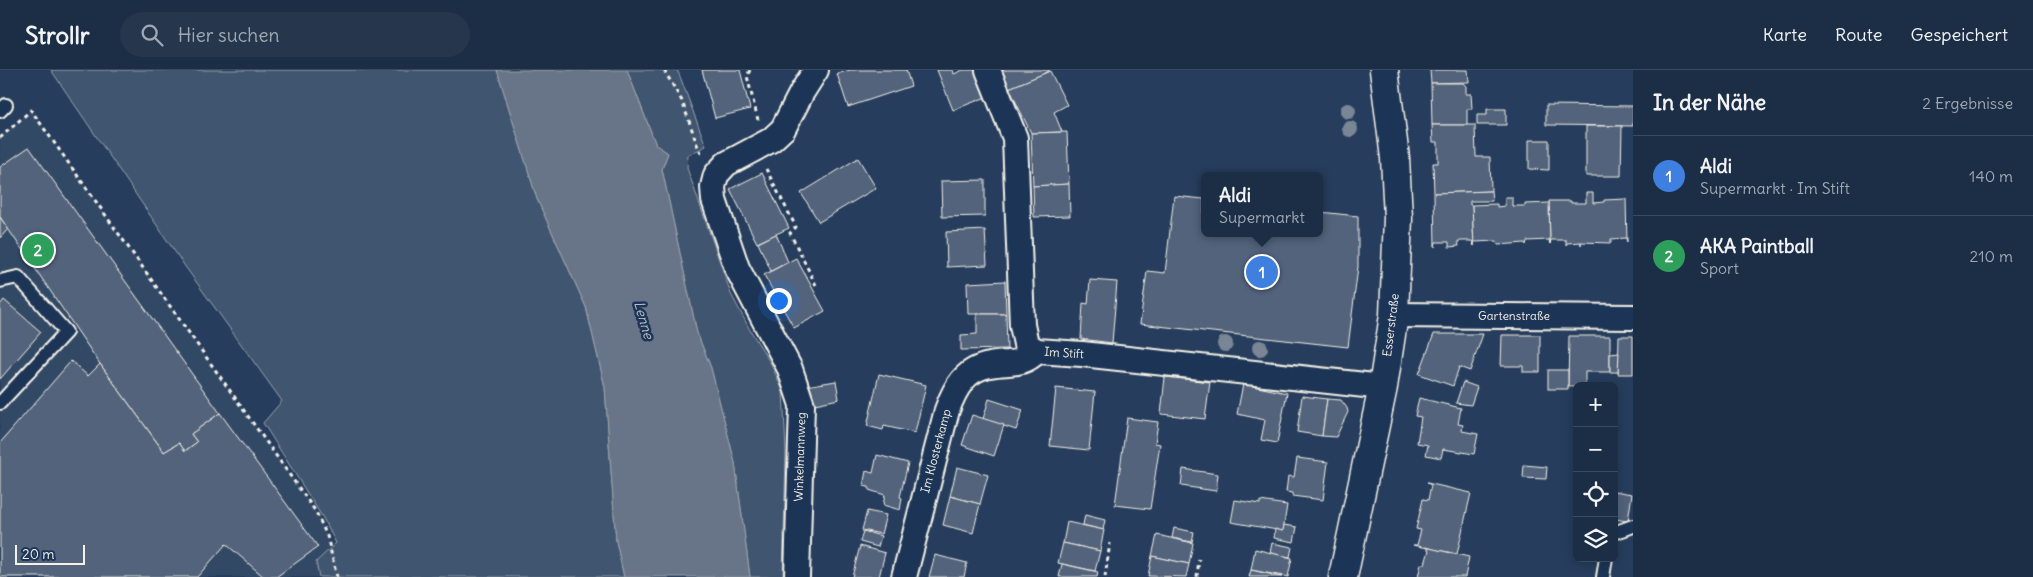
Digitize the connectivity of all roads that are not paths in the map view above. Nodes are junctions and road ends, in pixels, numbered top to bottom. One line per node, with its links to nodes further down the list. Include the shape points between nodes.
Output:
1 (816, 70): 13 (street, Winkelmannweg, via 783,129 771,140 726,164 716,175 713,187 714,200 737,268 790,369 802,405)
2 (988, 70): 7 (street, Im Stift, via 1015,138 1022,325 1026,344)
3 (1384, 70): 5 (main road, Esserstraße, via 1395,158 1398,218)
4 (0, 281): 9 (lane, via 18,277 66,332)
5 (1394, 315): 6 (street, Gartenstraße); 8 (main road, Esserstraße)
6 (1633, 317)
7 (1037, 352): 8 (street, Im Stift, via 1082,354); 14 (street, Im Klosterkamp, via 1023,361 990,364 976,369 958,385 946,410)
8 (1383, 387): 15 (main road, Esserstraße)
9 (0, 402)
10 (1633, 526): 11 (lane)
11 (1618, 532)
12 (1605, 562): 16 (lane)
13 (797, 577)
14 (904, 577)
15 (1343, 577)
16 (1603, 577)

